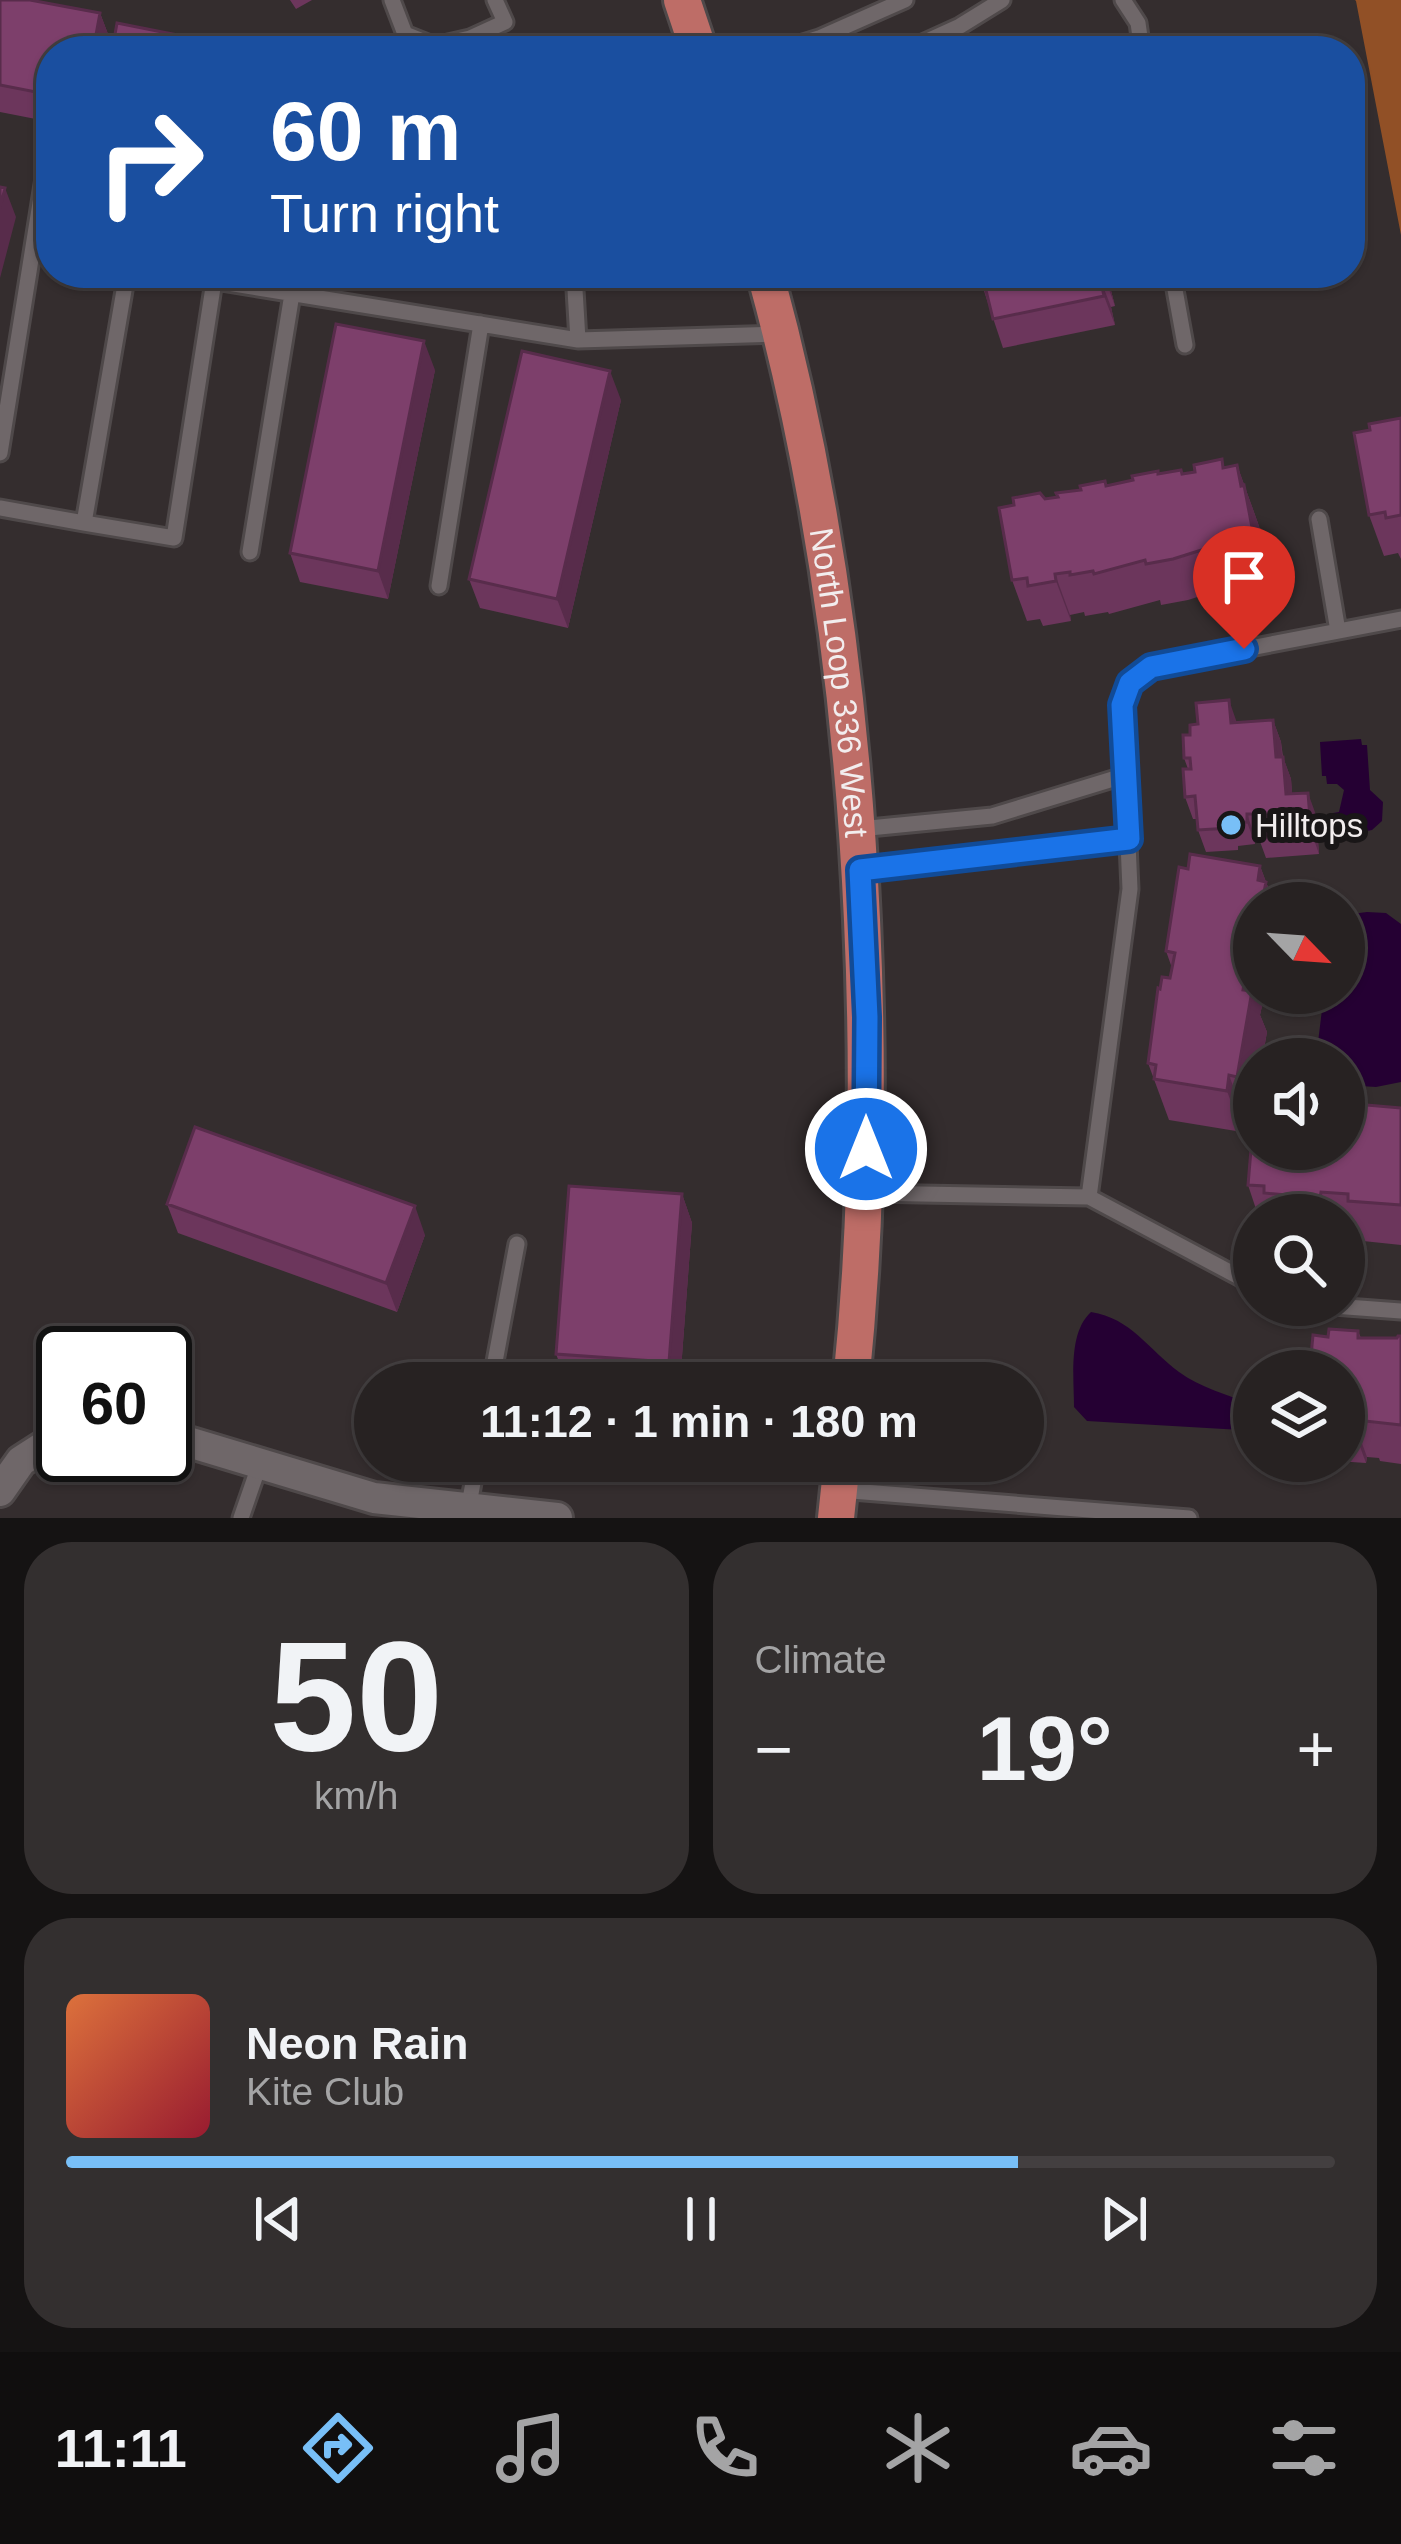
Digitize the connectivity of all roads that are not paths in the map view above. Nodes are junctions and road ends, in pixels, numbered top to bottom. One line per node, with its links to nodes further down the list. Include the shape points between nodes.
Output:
1 (392, 0): 7 (lane)
2 (495, 0): 8 (lane, via 505,22)
3 (682, 0): 9 (main road)
4 (904, 0): 10 (lane)
5 (1002, 0): 11 (lane)
6 (1123, 0): 12 (lane)
7 (410, 36)
8 (474, 36)
9 (694, 36)
10 (823, 36)
11 (938, 36)
12 (1140, 36)
13 (36, 227): 14 (lane)
14 (32, 251): 15 (lane); 27 (lane)
15 (36, 252)
16 (124, 288): 30 (lane)
17 (213, 288): 30 (lane, via 174,538)
18 (275, 288): 22 (lane)
19 (575, 288): 25 (lane)
20 (769, 288): 24 (main road, North Loop 336 West)
21 (1175, 288): 26 (lane)
22 (292, 294): 23 (lane); 31 (lane)
23 (482, 324): 25 (lane); 32 (lane)
24 (782, 334): 25 (lane); 36 (main road, North Loop 336 West, via 819,505)
25 (578, 340)
26 (1185, 345)
27 (0, 453)
28 (0, 508): 30 (lane)
29 (1319, 519): 34 (lane)
30 (84, 523)
31 (250, 552)
32 (440, 586)
33 (1401, 619): 34 (lane)
34 (1338, 631): 35 (lane, via 1151,667 1130,683 1122,705)
35 (1126, 775): 36 (lane, via 992,816); 37 (lane)
36 (858, 829): 38 (main road, North Loop 336 West)
37 (1129, 839): 38 (lane); 40 (lane, via 1130,889)
38 (860, 870): 39 (main road, North Loop 336 West)
39 (866, 1193): 40 (lane); 46 (main road, North Loop 336 West)
40 (1089, 1197): 42 (lane)
41 (517, 1244): 45 (lane)
42 (1233, 1274)
43 (1365, 1308): 44 (lane)
44 (1401, 1311)
45 (495, 1362)
46 (853, 1362)
47 (192, 1443): 49 (street)
48 (36, 1451): 52 (street)
49 (260, 1463): 53 (street, via 374,1498); 54 (lane)
50 (473, 1482): 53 (lane)
51 (839, 1490): 56 (lane)
52 (0, 1491)
53 (468, 1510): 55 (street)
54 (241, 1518)
55 (556, 1518)
56 (1178, 1518): 57 (lane)
57 (1190, 1518)

